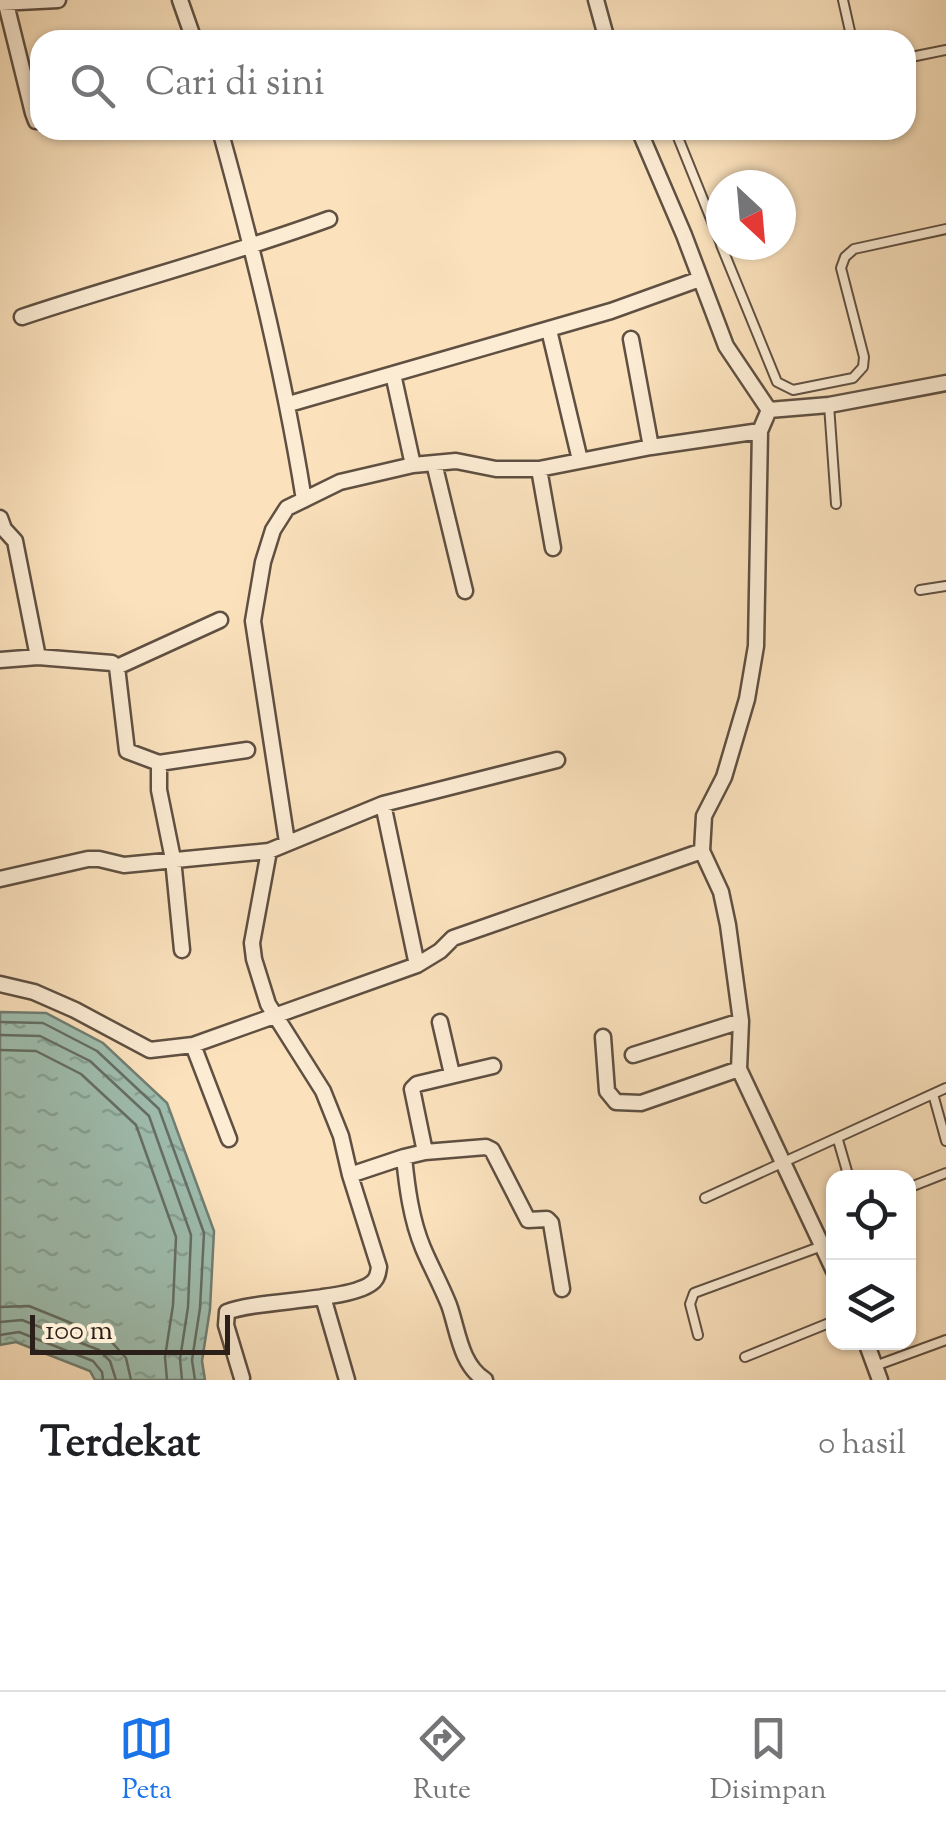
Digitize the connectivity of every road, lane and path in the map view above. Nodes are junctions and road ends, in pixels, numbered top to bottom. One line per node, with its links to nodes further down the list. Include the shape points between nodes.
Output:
1 (58, 0): 5 (street)
2 (180, 0): 6 (street)
3 (596, 0): 7 (street)
4 (843, 0): 8 (lane)
5 (3, 2): 11 (street)
6 (190, 30)
7 (604, 30)
8 (850, 30)
9 (946, 50): 10 (lane)
10 (916, 56)
11 (30, 105)
12 (223, 140): 18 (street)
13 (643, 140): 20 (street)
14 (679, 140): 15 (lane)
15 (706, 208)
16 (329, 219): 18 (street)
17 (946, 229): 19 (lane, via 854,249 846,257 841,268 863,367 853,378 793,390 777,382)
18 (253, 247): 21 (street); 26 (street)
19 (727, 260)
20 (700, 279): 22 (street); 28 (street, via 726,346)
21 (22, 316)
22 (548, 330): 24 (street); 31 (street)
23 (631, 339): 30 (street)
24 (394, 374): 26 (street); 33 (street)
25 (946, 384): 27 (street)
26 (289, 404): 35 (street)
27 (828, 405): 28 (street); 36 (lane)
28 (769, 410): 29 (street)
29 (760, 430): 30 (street); 51 (street, via 756,646 724,777 704,816)
30 (650, 447): 31 (street)
31 (580, 460): 34 (street)
32 (434, 464): 33 (street); 34 (street); 41 (street)
33 (413, 465): 35 (street, via 340,482)
34 (539, 469): 38 (street)
35 (304, 500): 50 (street, via 286,508 273,530 253,621)
36 (836, 504)
37 (0, 518): 43 (street, via 15,541)
38 (554, 548)
39 (946, 586): 40 (lane)
40 (920, 590)
41 (465, 591)
42 (220, 620): 45 (street)
43 (38, 657): 44 (street); 45 (street)
44 (0, 660)
45 (117, 667): 48 (street, via 127,751)
46 (246, 750): 48 (street)
47 (558, 760): 49 (street)
48 (159, 763): 53 (street)
49 (384, 804): 50 (street); 56 (street)
50 (287, 842): 52 (street)
51 (702, 851): 56 (street, via 452,938); 59 (street, via 724,908)
52 (269, 852): 53 (street); 58 (street, via 252,943)
53 (172, 859): 54 (street, via 124,865 100,858); 55 (street)
54 (0, 879)
55 (182, 950)
56 (417, 965): 58 (street)
57 (0, 984): 62 (street, via 62,1004 150,1050)
58 (274, 1015): 62 (street); 77 (street, via 323,1091)
59 (741, 1021): 63 (street); 65 (street)
60 (440, 1022): 66 (street)
61 (604, 1036): 65 (street, via 607,1091 616,1102 641,1104)
62 (194, 1045): 69 (street)
63 (633, 1054)
64 (492, 1066): 66 (street)
65 (739, 1069): 74 (street)
66 (452, 1074): 72 (street, via 412,1089)
67 (946, 1088): 68 (lane)
68 (932, 1094): 70 (lane); 71 (lane)
69 (230, 1139)
70 (838, 1140): 74 (lane); 75 (lane)
71 (946, 1141)
72 (425, 1152): 73 (street); 82 (street, via 492,1150 528,1220 551,1223)
73 (404, 1156): 77 (street); 91 (street, via 422,1244 462,1350)
74 (783, 1164): 79 (lane); 80 (street)
75 (847, 1170)
76 (946, 1173): 78 (lane)
77 (350, 1175): 83 (street, via 377,1277)
78 (916, 1185)
79 (705, 1198)
80 (822, 1246): 81 (street); 85 (lane, via 694,1292 690,1304)
81 (829, 1260)
82 (562, 1290)
83 (323, 1298): 89 (street, via 227,1312); 90 (street)
84 (826, 1324): 87 (lane)
85 (698, 1335)
86 (946, 1340): 88 (lane)
87 (745, 1358)
88 (878, 1373)
89 (242, 1378)
90 (347, 1380)
91 (485, 1380)

